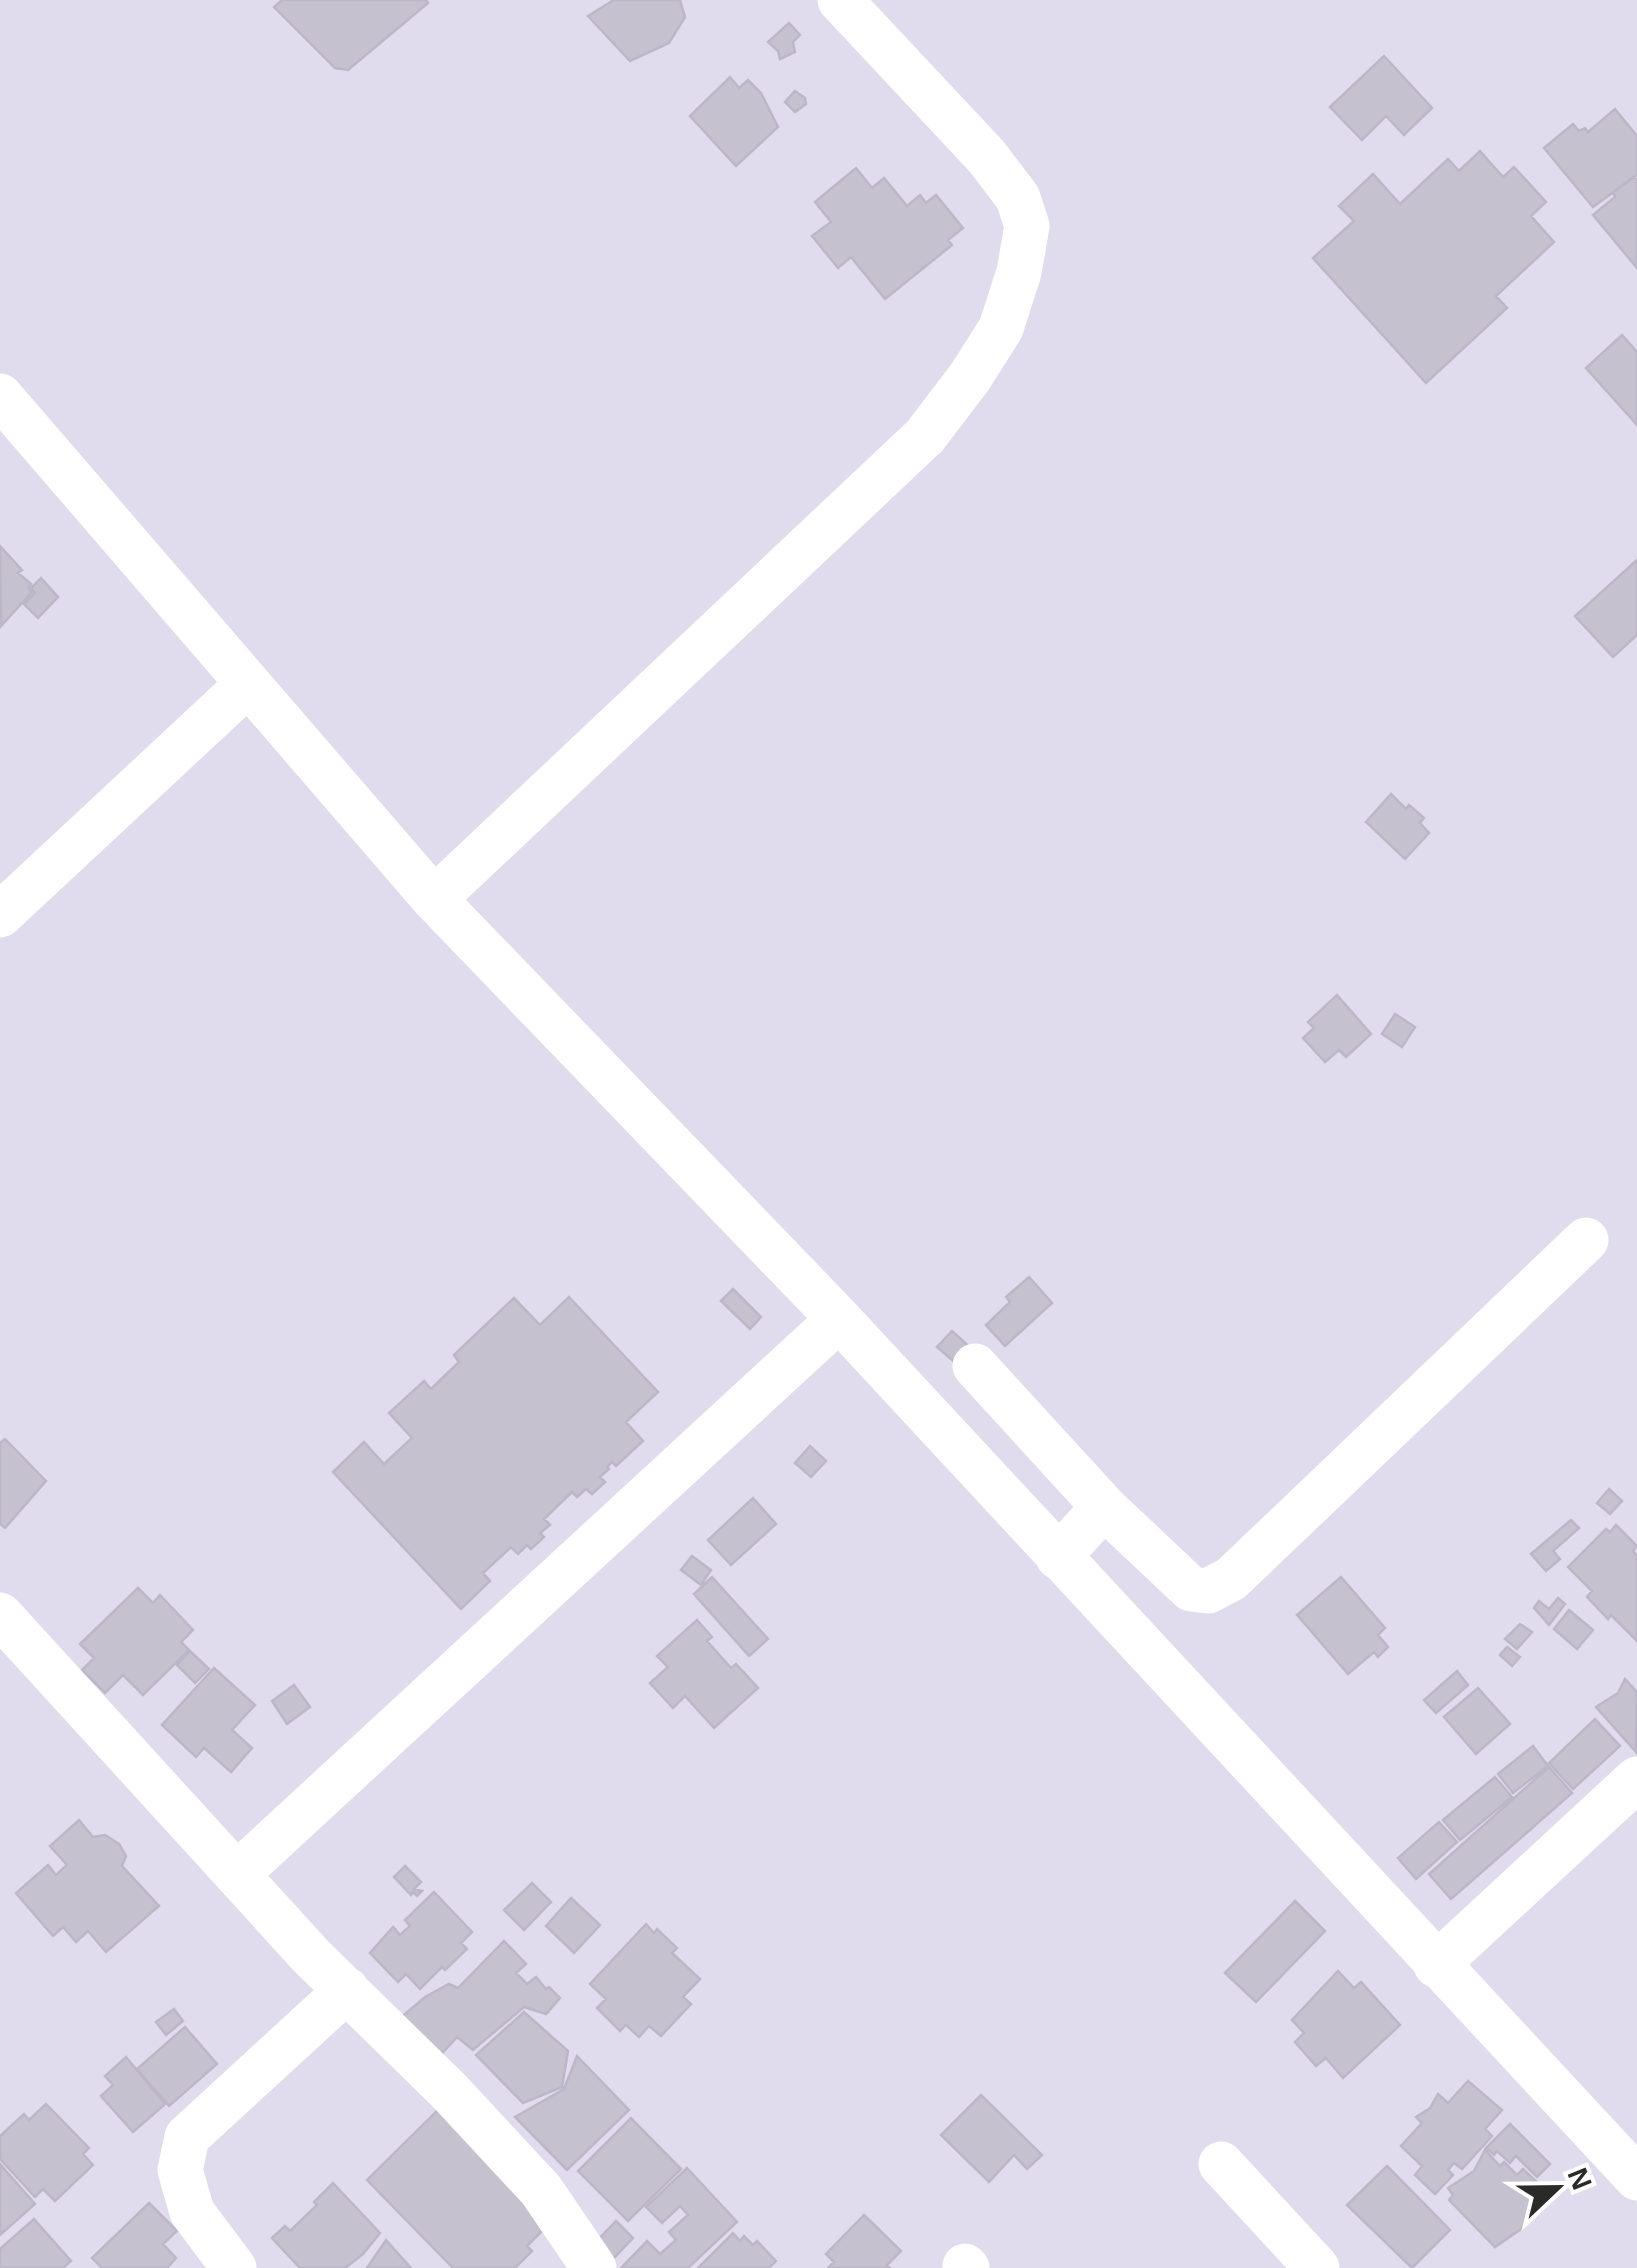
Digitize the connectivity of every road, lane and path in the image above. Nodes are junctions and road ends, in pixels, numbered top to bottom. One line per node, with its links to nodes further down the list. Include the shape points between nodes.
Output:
1 (840, 0): 4 (street, via 1018,198 1026,226 1002,328 924,436)
2 (0, 396): 3 (street)
3 (248, 684): 4 (street); 5 (street)
4 (434, 899): 7 (street)
5 (0, 916)
6 (1586, 1240): 9 (street, via 1231,1579 1208,1590 1190,1589)
7 (839, 1319): 10 (street); 13 (street)
8 (976, 1366): 9 (street)
9 (1104, 1506): 10 (street)
10 (1058, 1557): 14 (street)
11 (0, 1615): 13 (street)
12 (1637, 1778): 14 (street)
13 (237, 1874): 15 (street)
14 (1436, 1964): 17 (street)
15 (348, 1990): 18 (street, via 187,2136 180,2170 192,2212); 19 (street, via 541,2190)
16 (1220, 2164): 20 (street)
17 (1637, 2178)
18 (234, 2268)
19 (594, 2268)
20 (1317, 2268)

